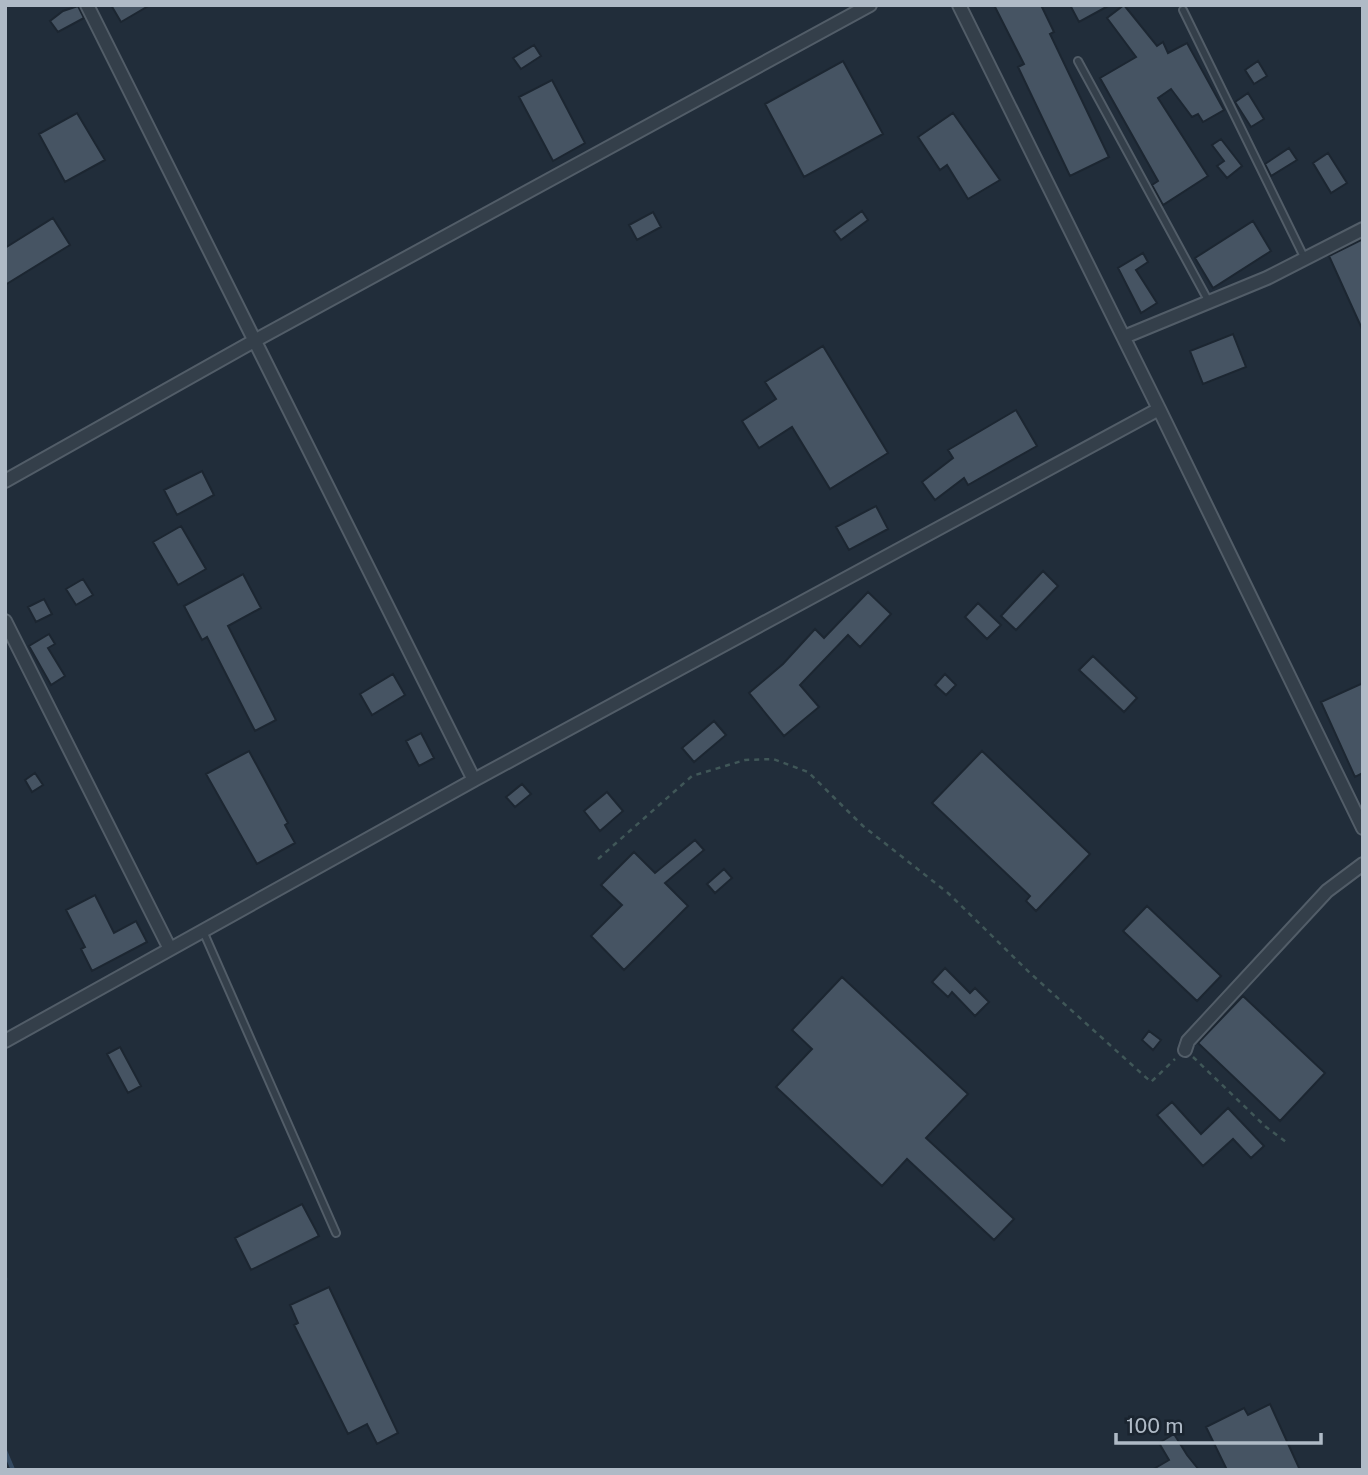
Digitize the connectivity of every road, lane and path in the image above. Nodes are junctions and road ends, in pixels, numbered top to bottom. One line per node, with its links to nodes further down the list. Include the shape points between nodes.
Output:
1 (87, 5): 10 (street)
2 (870, 5): 10 (street)
3 (959, 5): 9 (street)
4 (1183, 10): 7 (lane)
5 (1078, 61): 8 (lane)
6 (1363, 229): 7 (street)
7 (1305, 259): 8 (street)
8 (1209, 302): 9 (street)
9 (1124, 337): 11 (street)
10 (254, 341): 12 (street); 14 (street)
11 (1159, 409): 14 (street); 15 (street)
12 (5, 481)
13 (5, 621): 19 (street)
14 (474, 780): 18 (street)
15 (1363, 828)
16 (598, 859): 21 (path, via 692,776 745,760 774,759 808,772 863,826 948,893 1151,1082)
17 (1363, 864): 21 (street, via 1327,891 1188,1041)
18 (203, 931): 19 (street); 23 (lane)
19 (170, 949): 20 (street)
20 (5, 1041)
21 (1185, 1050): 22 (path)
22 (1286, 1142)
23 (336, 1233)

